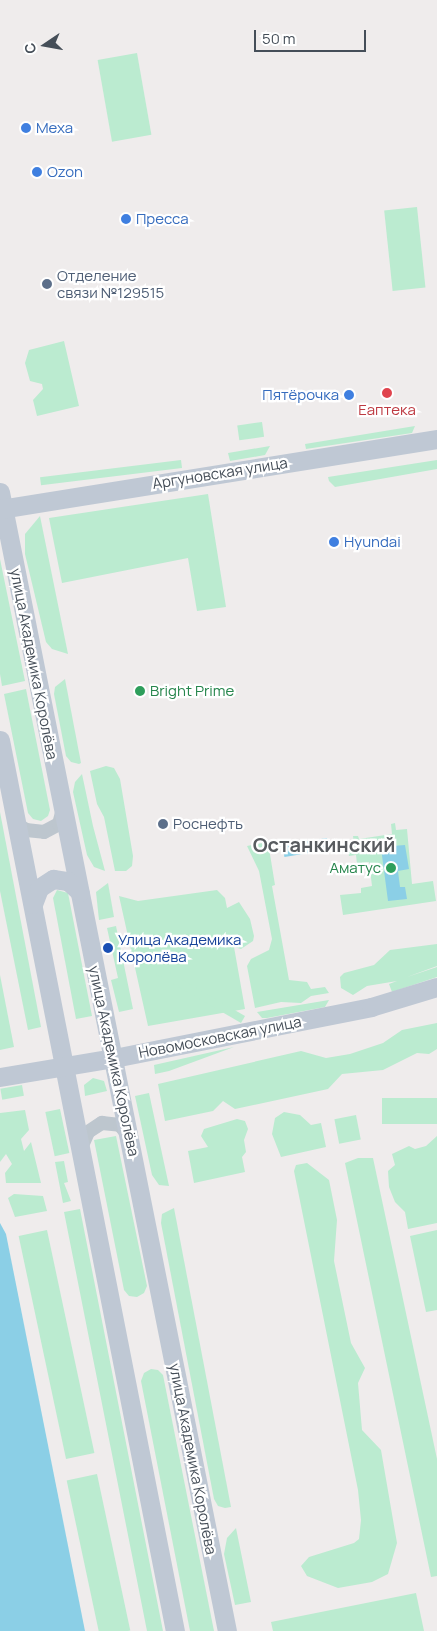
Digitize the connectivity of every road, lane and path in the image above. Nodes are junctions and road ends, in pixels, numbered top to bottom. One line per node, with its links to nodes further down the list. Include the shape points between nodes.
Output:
1 (437, 439): 2 (main road, Аргуновская улица)
2 (1, 504): 4 (main road, улица Академика Королёва)
3 (0, 740): 5 (main road)
4 (63, 807): 5 (street, via 59,824 44,832 26,830 18,825); 6 (main road, улица Академика Королёва)
5 (15, 816): 7 (main road)
6 (80, 892): 7 (main road, via 68,881 53,879 39,888); 9 (main road, улица Академика Королёва)
7 (33, 904): 10 (main road)
8 (437, 987): 9 (main road, Новомосковская улица, via 371,1007)
9 (114, 1058): 10 (main road, Новомосковская улица); 12 (main road, улица Академика Королёва)
10 (64, 1065): 11 (main road, Новомосковская улица); 13 (main road)
11 (0, 1077)
12 (130, 1138): 13 (street, via 120,1125 102,1124 88,1132); 15 (main road, улица Академика Королёва)
13 (81, 1148): 14 (main road)
14 (175, 1631)
15 (226, 1631)

